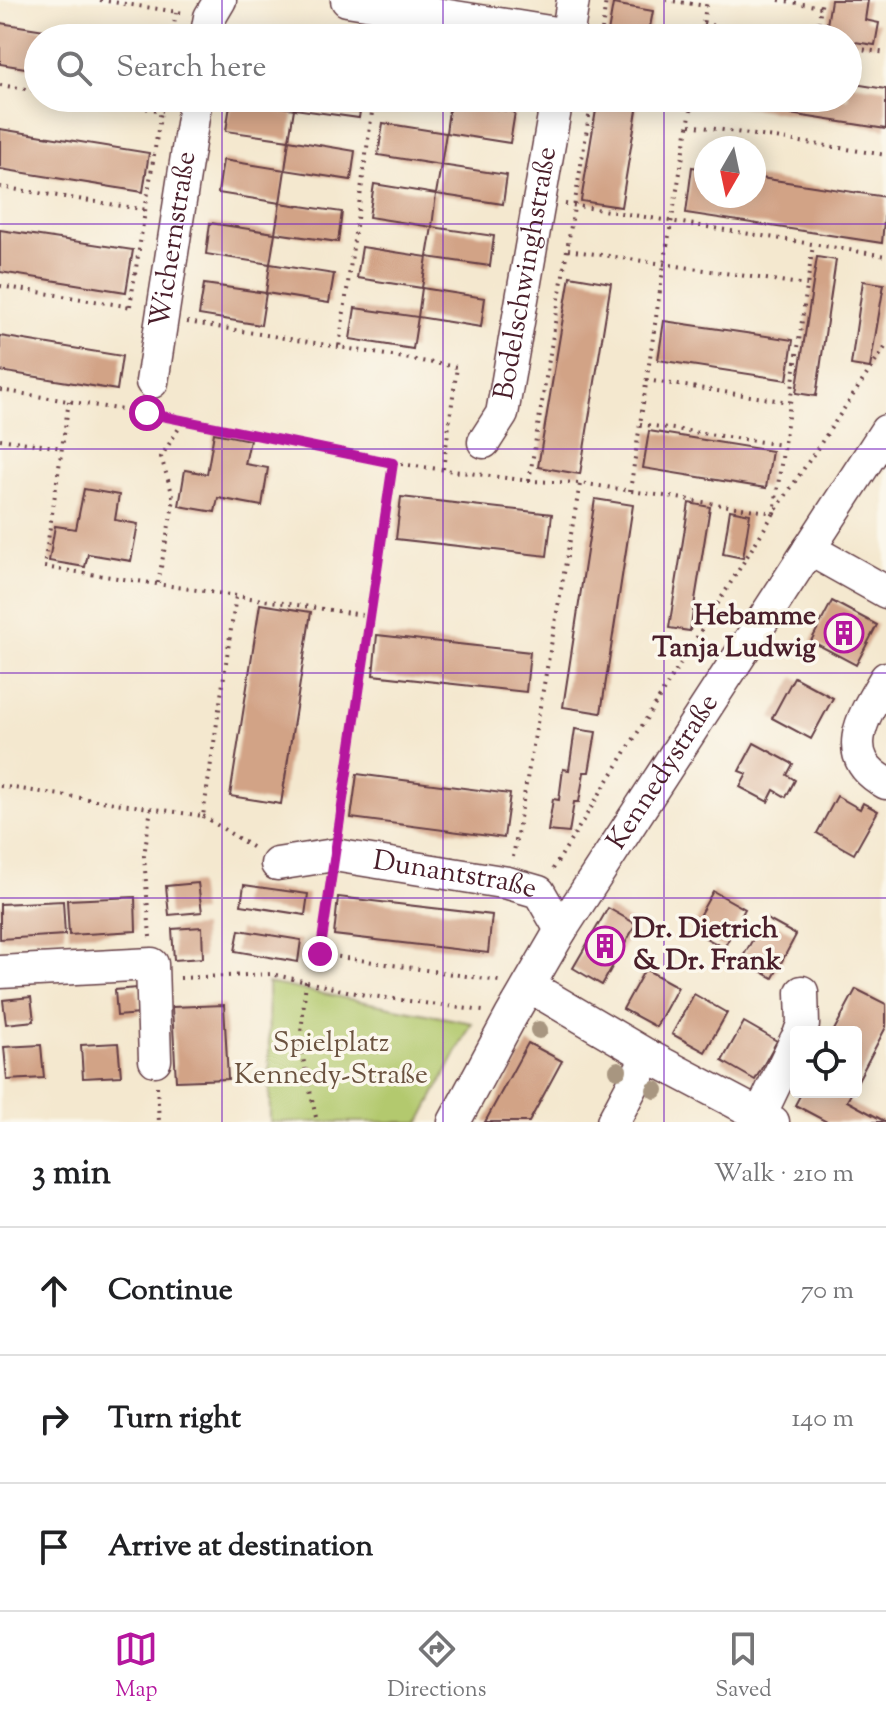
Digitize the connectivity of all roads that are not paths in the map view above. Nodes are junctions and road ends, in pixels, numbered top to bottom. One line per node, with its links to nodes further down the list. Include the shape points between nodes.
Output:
1 (347, 0): 3 (street)
2 (573, 0): 4 (street)
3 (494, 24)
4 (569, 24)
5 (193, 112): 7 (street, Wichernstraße)
6 (555, 112): 9 (street, Bodelschwinghstraße, via 502,414)
7 (152, 382)
8 (886, 431): 10 (street, Kennedystraße)
9 (484, 442)
10 (809, 549): 11 (street); 15 (street, Kennedystraße)
11 (886, 592)
12 (886, 678): 13 (street, via 857,742 868,771)
13 (886, 783)
14 (277, 864): 15 (street, Dunantstraße, via 334,855 508,883 539,892)
15 (561, 930): 17 (street, Kennedystraße)
16 (0, 972): 22 (street, via 152,964)
17 (529, 986): 20 (street); 24 (street, Kennedystraße)
18 (802, 992): 19 (street)
19 (803, 1026)
20 (648, 1056): 23 (street); 25 (street)
21 (790, 1056): 23 (street)
22 (155, 1060)
23 (766, 1118)
24 (454, 1122)
25 (613, 1122)

